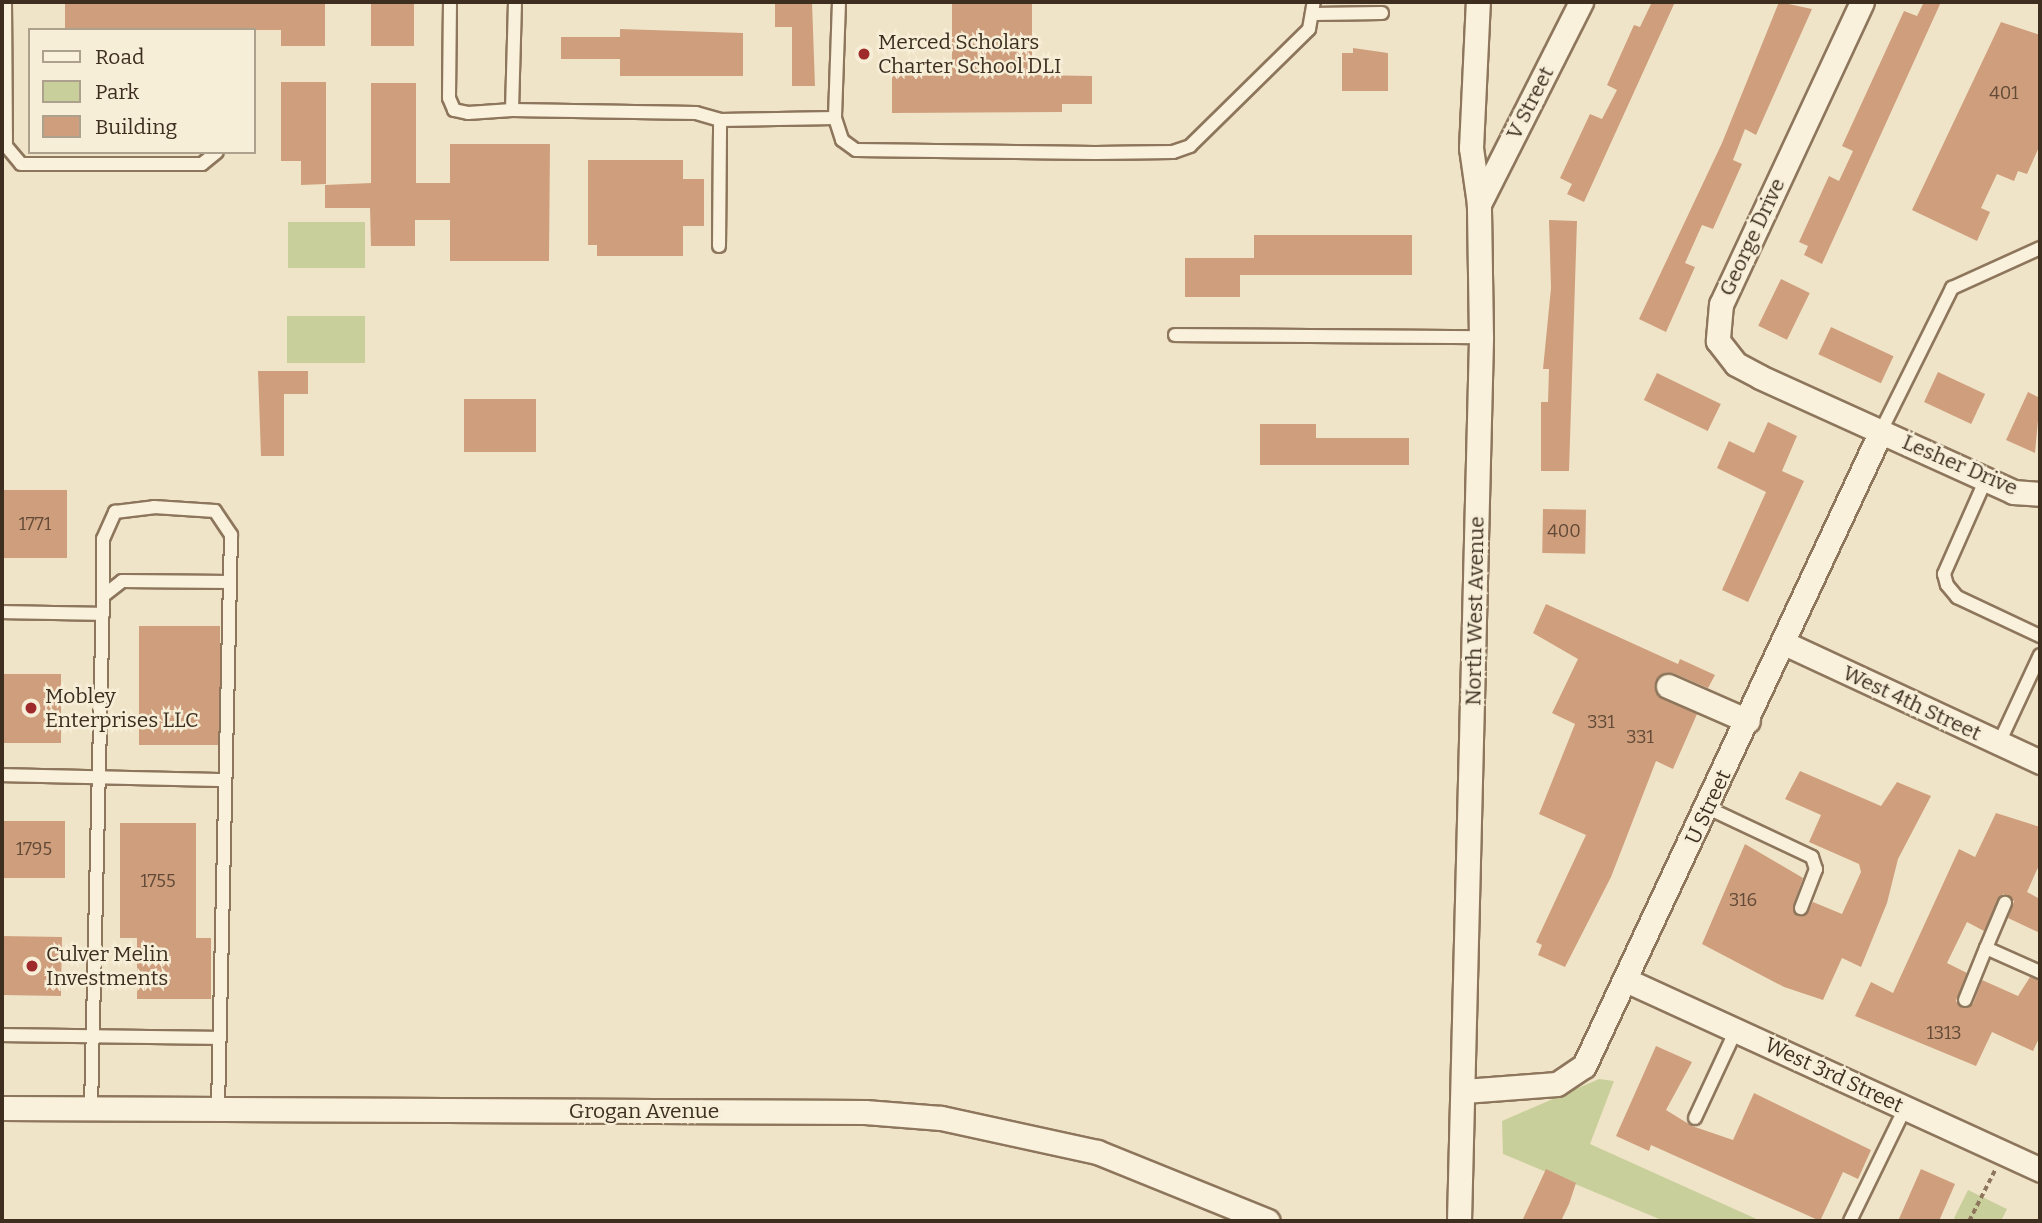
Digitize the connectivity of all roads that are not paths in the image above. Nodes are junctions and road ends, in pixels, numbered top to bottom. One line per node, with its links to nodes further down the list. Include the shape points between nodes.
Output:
1 (5, 2): 13 (lane, via 6,146 22,164 202,164)
2 (450, 2): 10 (lane, via 449,98 454,110)
3 (515, 2): 10 (lane)
4 (839, 2): 11 (lane)
5 (1478, 2): 14 (street, North West Avenue, via 1471,148)
6 (1581, 2): 14 (street, V Street)
7 (1862, 2): 19 (street, George Drive, via 1721,304 1718,341 1736,364)
8 (1314, 8): 9 (lane); 11 (lane, via 1299,39 1190,146 1173,152 856,150 842,140)
9 (1382, 13)
10 (512, 110): 12 (lane, via 696,113)
11 (835, 118): 12 (lane)
12 (720, 120): 15 (lane)
13 (214, 154)
14 (1479, 204): 18 (street, North West Avenue)
15 (719, 246)
16 (2040, 248): 19 (lane, via 1952,288)
17 (1175, 334): 18 (lane)
18 (1481, 337): 47 (street, North West Avenue)
19 (1881, 431): 20 (street, Lesher Drive); 27 (street, U Street)
20 (1986, 479): 21 (street, Lesher Drive, via 2013,492); 26 (lane, via 1944,574 1947,585 1957,597)
21 (2040, 494)
22 (229, 582): 23 (lane, via 122,581); 23 (lane, via 231,536 215,511 154,507 115,512 103,538); 35 (lane)
23 (103, 596): 25 (lane)
24 (2, 612): 25 (lane)
25 (103, 614): 34 (lane)
26 (2040, 636)
27 (1784, 643): 30 (street, U Street); 31 (street, West 4th Street)
28 (2040, 656): 31 (lane)
29 (1668, 686): 30 (street)
30 (1748, 720): 36 (street, U Street)
31 (1999, 743): 32 (street, West 4th Street)
32 (2040, 762)
33 (2, 775): 34 (lane)
34 (98, 778): 35 (lane); 45 (lane)
35 (224, 780): 46 (lane)
36 (1708, 808): 38 (lane, via 1812,857 1816,869); 41 (street, U Street)
37 (2005, 903): 39 (lane)
38 (1801, 908)
39 (1986, 948): 40 (lane); 42 (lane)
40 (2040, 972)
41 (1628, 981): 43 (street, West 3rd Street); 47 (street, U Street, via 1584,1066 1557,1084)
42 (1965, 1000)
43 (1736, 1030): 50 (street, West 3rd Street); 52 (lane)
44 (2, 1035): 45 (lane)
45 (91, 1036): 46 (lane); 49 (lane)
46 (219, 1038): 51 (lane)
47 (1464, 1091): 55 (street, North West Avenue)
48 (2, 1108): 49 (street, Grogan Avenue)
49 (91, 1108): 51 (street, Grogan Avenue)
50 (1905, 1108): 53 (street, West 3rd Street); 56 (lane)
51 (218, 1109): 54 (street, Grogan Avenue, via 865,1112 941,1118 1097,1152)
52 (1695, 1118)
53 (2039, 1165)
54 (1262, 1220)
55 (1459, 1221)
56 (1850, 1221)

